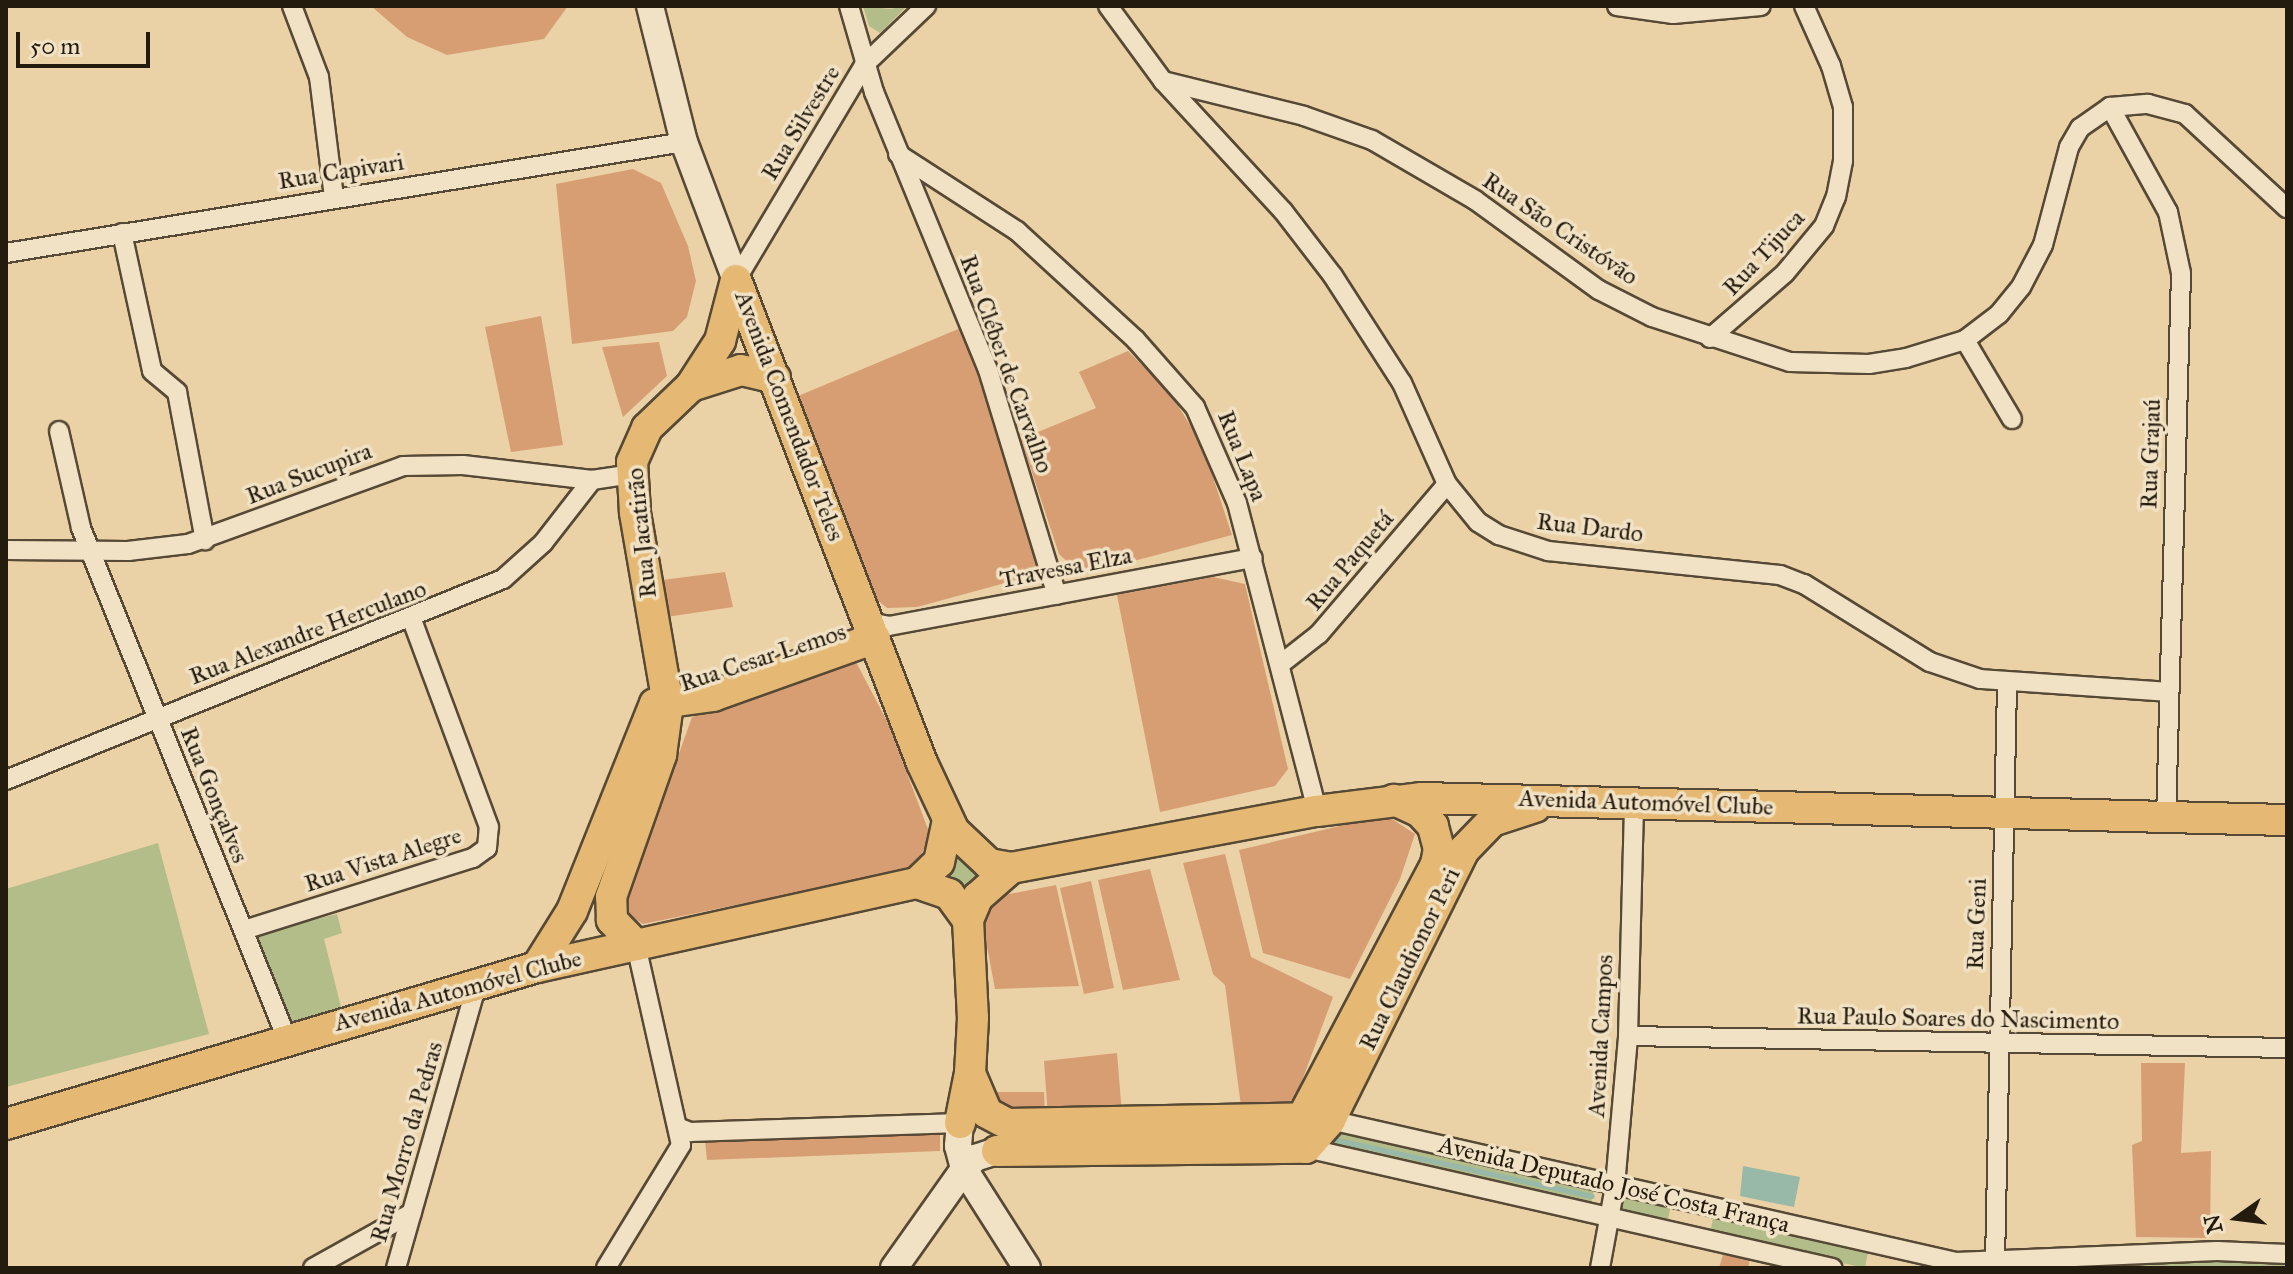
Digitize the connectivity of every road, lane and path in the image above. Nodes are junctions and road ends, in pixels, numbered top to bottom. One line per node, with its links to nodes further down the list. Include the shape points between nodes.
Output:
1 (292, 6): 14 (street, via 319,77)
2 (650, 6): 12 (main road, Avenida Comendador Teles)
3 (849, 6): 9 (street, Rua Cléber de Carvalho)
4 (926, 6): 9 (street, Rua Silvestre)
5 (1108, 6): 10 (street, Rua Dardo)
6 (1617, 6): 7 (street, via 1673,14)
7 (1761, 6)
8 (1804, 6): 19 (street, Rua Tijuca, via 1843,107 1843,161 1836,197 1824,226 1785,273)
9 (864, 65): 13 (street, Rua Cléber de Carvalho); 18 (street, Rua Silvestre)
10 (1163, 81): 19 (street, Rua São Cristóvão, via 1304,116 1372,140 1475,200 1599,290); 27 (street, Rua Dardo, via 1283,211 1333,276 1402,383)
11 (2110, 107): 15 (street, via 2148,104 2185,114); 20 (street, Rua São Cristóvão, via 2080,128 2069,147 2043,245 2021,287 1999,314); 37 (street, Rua Grajaú, via 2168,212 2181,273)
12 (684, 142): 14 (street, Rua Capivari); 18 (main road, Avenida Comendador Teles)
13 (898, 154): 31 (street, Rua Lapa, via 1017,231 1175,379 1213,438); 32 (street, Rua Cléber de Carvalho, via 988,370)
14 (334, 197): 16 (street, Rua Capivari)
15 (2287, 208)
16 (122, 233): 17 (street, Rua Capivari); 28 (street, via 152,371 177,392)
17 (6, 253)
18 (736, 280): 21 (main road, Avenida Comendador Teles); 22 (main road, Rua Jacatirão, via 729,321)
19 (1710, 338): 20 (street, Rua São Cristóvão, via 1790,362 1826,365 1906,358)
20 (1965, 340): 23 (street)
21 (775, 378): 22 (main road, via 741,370); 34 (main road, Avenida Comendador Teles)
22 (691, 386): 25 (main road, Rua Jacatirão, via 647,428 635,450)
23 (2012, 419)
24 (59, 431): 30 (street, Rua Gonçalves, via 78,516)
25 (632, 474): 26 (street, Rua Sucupira); 38 (main road, Rua Jacatirão)
26 (592, 480): 28 (street, Rua Sucupira, via 463,465 403,466); 33 (street, Rua Alexandre Herculano, via 518,568)
27 (1447, 484): 35 (street, Rua Paquetá, via 1319,634); 36 (street, Rua Dardo, via 1478,522 1523,545 1780,575 1930,662)
28 (205, 540): 30 (street, Rua Sucupira, via 152,550)
29 (6, 550): 30 (street, Rua Sucupira)
30 (94, 552): 39 (street, Rua Gonçalves)
31 (1253, 558): 32 (street, Travessa Elza); 35 (street, Rua Lapa)
32 (1057, 595): 34 (street, Travessa Elza)
33 (412, 620): 39 (street, Rua Alexandre Herculano); 53 (street, Rua Vista Alegre, via 489,827 487,848 473,858)
34 (878, 629): 38 (main road, Rua Cesar Lemos); 47 (main road, Avenida Comendador Teles)
35 (1282, 663): 44 (street, Rua Lapa)
36 (2007, 683): 37 (street, Rua Dardo); 45 (street, Rua Geni)
37 (2169, 692): 46 (street, Rua Grajaú)
38 (661, 693): 51 (main road, Rua Jacatirão, via 661,755)
39 (157, 718): 40 (street, Rua Alexandre Herculano); 53 (street, Rua Gonçalves)
40 (6, 780)
41 (1394, 800): 43 (main road, Avenida Automóvel Clube, via 1498,797); 44 (main road, Avenida Automóvel Clube); 62 (main road, Rua Claudionor Peri, via 1420,812 1433,826 1439,849 1436,864)
42 (1634, 804): 43 (main road, Avenida Automóvel Clube); 45 (main road, Avenida Automóvel Clube); 57 (street, Avenida Campos)
43 (1544, 805): 62 (main road, Rua Claudionor Peri, via 1492,821 1464,850)
44 (1317, 811): 49 (main road, Avenida Automóvel Clube)
45 (2004, 814): 46 (main road, Avenida Automóvel Clube); 59 (street, Rua Geni)
46 (2166, 819): 48 (main road, Avenida Automóvel Clube)
47 (948, 820): 49 (main road, Avenida Comendador Teles, via 979,859); 50 (main road, via 939,862)
48 (2287, 820)
49 (1011, 868): 52 (main road, via 978,897)
50 (917, 883): 52 (main road, via 949,894); 54 (main road, Avenida Automóvel Clube)
51 (598, 887): 54 (main road, Rua Jacatirão, via 612,920); 55 (main road, Rua Jacatirão)
52 (968, 920): 61 (main road)
53 (244, 930): 58 (street, Rua Gonçalves)
54 (636, 945): 55 (main road, Avenida Automóvel Clube); 65 (street)
55 (537, 967): 56 (main road, Avenida Automóvel Clube)
56 (477, 983): 58 (main road, Avenida Automóvel Clube); 71 (street, Rua Morro da Pedras)
57 (1628, 1036): 59 (street, Rua Paulo Soares do Nascimento); 69 (street, Avenida Campos)
58 (287, 1039): 64 (main road, Avenida Automóvel Clube)
59 (1998, 1045): 60 (street, Rua Paulo Soares do Nascimento); 76 (street, Rua Geni)
60 (2287, 1048)
61 (970, 1073): 62 (main road, Avenida Deputado José Costa França, via 987,1113 1008,1124); 63 (main road)
62 (1317, 1117): 66 (main road, Rua Claudionor Peri); 69 (street, Avenida Deputado José Costa França)
63 (960, 1123): 65 (street, via 690,1132); 68 (main road)
64 (6, 1124)
65 (680, 1128): 79 (street, via 676,1160)
66 (1294, 1146): 67 (main road, Avenida Deputado José Costa França); 72 (street, Avenida Deputado José Costa França)
67 (997, 1151): 68 (main road, Avenida Deputado José Costa França, via 975,1158)
68 (964, 1169): 70 (main road); 73 (main road)
69 (1615, 1186): 72 (street, Avenida Campos); 75 (street, Avenida Deputado José Costa França)
70 (932, 1207): 73 (main road, via 959,1206); 80 (main road)
71 (412, 1213): 77 (street); 78 (street, Rua Morro da Pedras)
72 (1610, 1215): 82 (street, Avenida Campos); 83 (street, Avenida Deputado José Costa França)
73 (995, 1219): 81 (main road)
74 (2287, 1254): 76 (street, Avenida Deputado José Costa França, via 2217,1251)
75 (1914, 1261): 76 (street, Avenida Deputado José Costa França)
76 (1995, 1262)
77 (313, 1268)
78 (396, 1268)
79 (606, 1268)
80 (894, 1268)
81 (1027, 1268)
82 (1600, 1268)
83 (1832, 1268)

